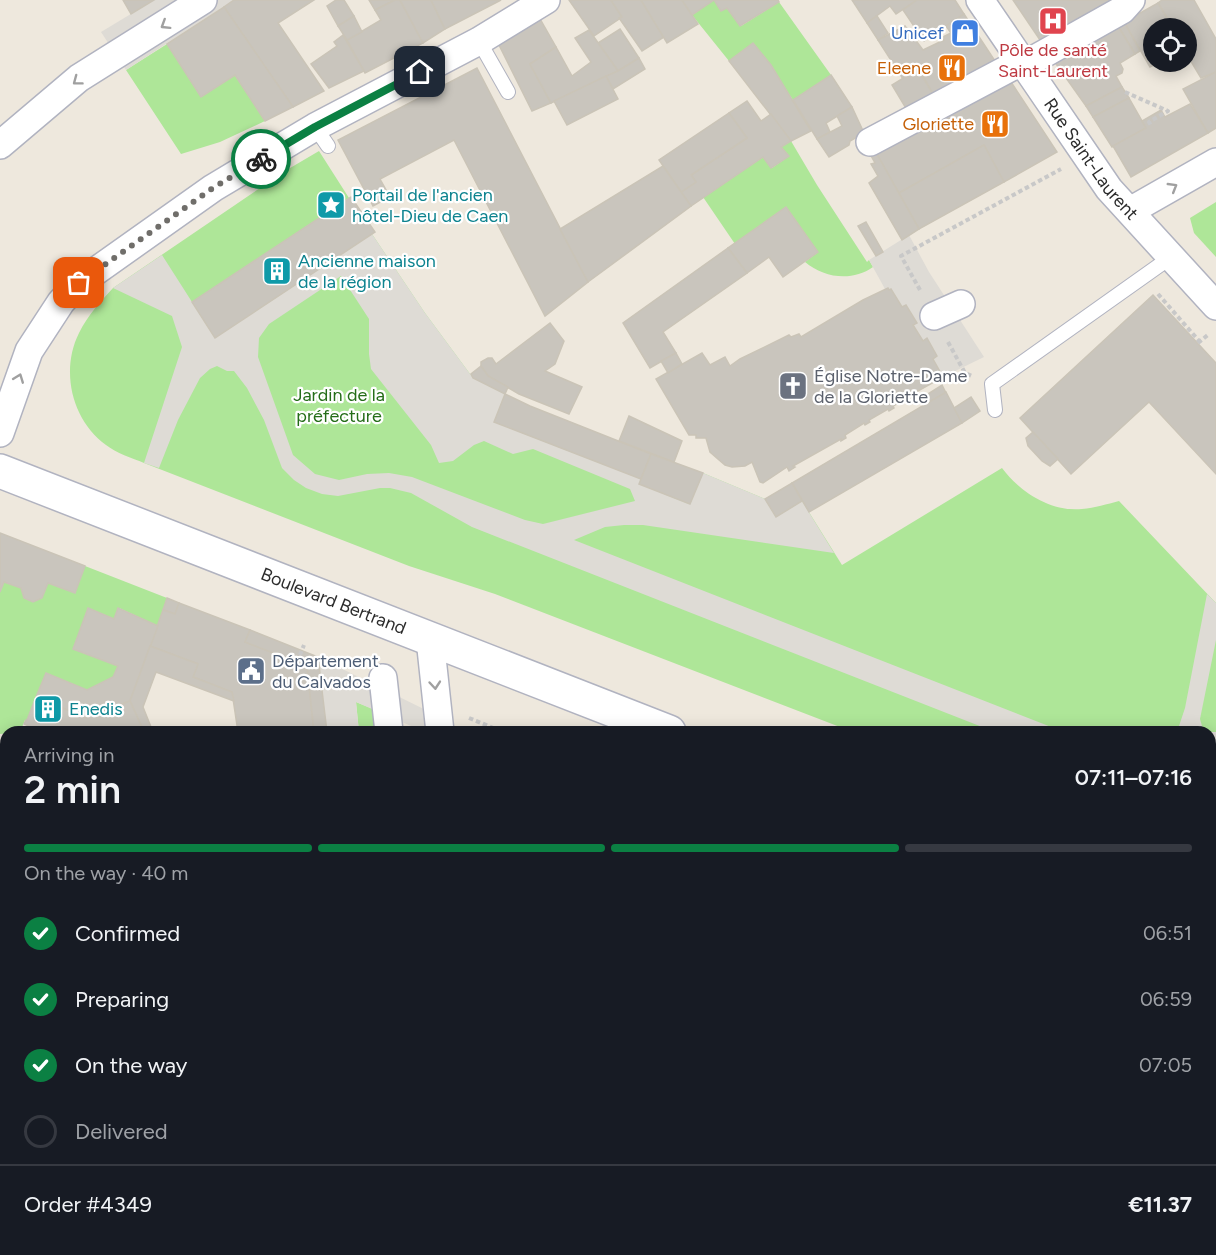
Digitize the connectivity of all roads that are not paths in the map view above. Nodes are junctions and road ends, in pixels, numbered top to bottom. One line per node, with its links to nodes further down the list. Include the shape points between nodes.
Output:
1 (203, 0): 9 (street, one-way to 9, via 79,78)
2 (546, 0): 5 (street)
3 (980, 0): 6 (street, Rue Saint-Laurent)
4 (1131, 0): 6 (street, via 1122,10)
5 (480, 41): 7 (lane); 17 (street, one-way to 5, via 30,351 61,302 79,283 213,188 322,136)
6 (1023, 64): 8 (street, via 898,121); 11 (street, Rue Saint-Laurent, via 1109,189)
7 (508, 92)
8 (870, 142)
9 (0, 145)
10 (1216, 162): 11 (street, one-way to 10)
11 (1130, 211): 12 (street, Rue Saint-Laurent)
12 (1171, 257): 14 (street, Rue Saint-Laurent); 16 (lane, via 993,384)
13 (961, 304): 15 (street)
14 (1216, 306)
15 (934, 316)
16 (995, 410)
17 (0, 433)
18 (0, 471): 19 (main road, Boulevard Bertrand)
19 (430, 639): 22 (street, one-way to 22); 23 (main road, Boulevard Bertrand)
20 (383, 678): 21 (street)
21 (388, 726)
22 (439, 726)
23 (654, 726)

